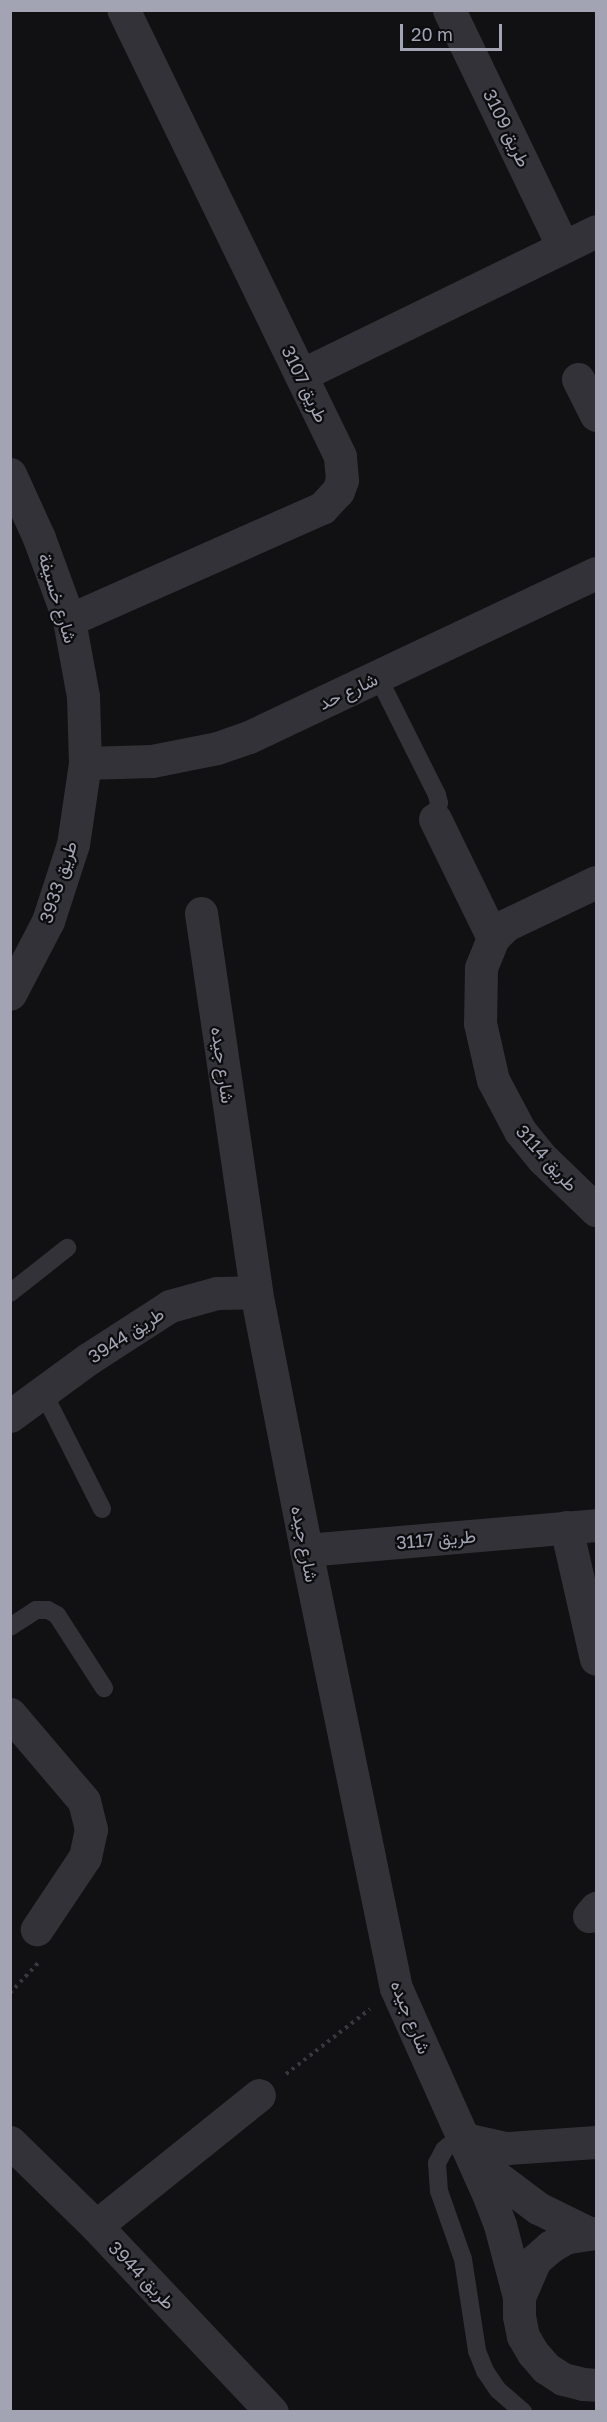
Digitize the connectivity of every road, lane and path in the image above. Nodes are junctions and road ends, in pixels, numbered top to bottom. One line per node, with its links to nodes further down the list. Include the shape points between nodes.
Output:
1 (123, 10): 5 (street, طريق 3107)
2 (449, 10): 4 (street, طريق 3109)
3 (597, 231): 4 (street)
4 (563, 247): 5 (street)
5 (301, 375): 10 (street, طريق 3107, via 340,456 342,480 331,500 322,508)
6 (578, 379): 7 (street)
7 (597, 415)
8 (10, 474): 10 (street, شارع خسيفة)
9 (597, 573): 11 (street, شارع حد)
10 (69, 620): 12 (street, شارع خسيفة, via 83,696)
11 (378, 677): 12 (street, شارع حد, via 280,724 217,748 152,760); 13 (lane, via 437,795)
12 (86, 763): 17 (street, طريق 3933, via 73,844 48,921)
13 (435, 819): 16 (street)
14 (597, 882): 16 (street, via 506,925)
15 (201, 913): 20 (street, شارع جيده)
16 (493, 938): 18 (street, طريق 3114, via 481,968 480,1023 493,1080 520,1131 543,1159)
17 (10, 994)
18 (596, 1209)
19 (67, 1248): 21 (lane)
20 (256, 1292): 22 (street, طريق 3944, via 217,1293 170,1306); 26 (street, شارع جيده)
21 (10, 1293)
22 (42, 1392): 23 (street, طريق 3944); 24 (lane)
23 (10, 1416)
24 (102, 1509)
25 (581, 1526): 26 (street, طريق 3117); 28 (street, طريق 3117)
26 (306, 1550): 32 (street, شارع جيده)
27 (10, 1627): 29 (lane, via 36,1610 57,1615)
28 (597, 1659)
29 (104, 1689)
30 (10, 1714): 31 (street, via 84,1801 91,1829 85,1857)
31 (37, 1929)
32 (396, 1988): 33 (path); 36 (street, شارع جيده)
33 (259, 2095): 37 (street)
34 (597, 2142): 36 (street, via 507,2148 473,2141)
35 (12, 2145): 37 (street, طريق 3944)
36 (467, 2147): 38 (street, شارع جيده, via 492,2176 538,2208); 39 (street, شارع جيده, via 500,2225); 42 (lane, via 444,2150 437,2163 438,2191 464,2259 477,2351 498,2390)
37 (96, 2226): 41 (street, طريق 3944)
38 (592, 2233): 39 (street, via 567,2237 535,2260)
39 (519, 2297): 40 (street, شارع جيده, via 523,2336 546,2368 563,2379)
40 (597, 2385)
41 (272, 2412)
42 (523, 2412)

